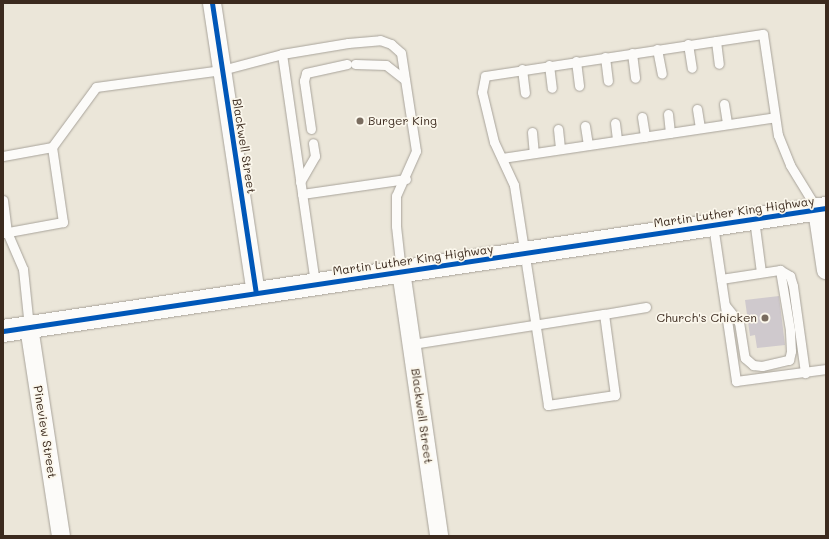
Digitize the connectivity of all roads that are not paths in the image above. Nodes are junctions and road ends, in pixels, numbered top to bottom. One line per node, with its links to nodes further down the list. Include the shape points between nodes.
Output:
1 (212, 3): 13 (street, Blackwell Street)
2 (716, 41): 3 (lane); 9 (lane); 25 (lane, via 763,34)
3 (688, 44): 4 (lane); 11 (lane)
4 (657, 49): 5 (lane); 14 (lane)
5 (632, 53): 7 (lane); 15 (lane)
6 (282, 54): 13 (lane); 16 (lane, via 380,40 391,44 401,54); 44 (lane)
7 (605, 57): 8 (lane); 17 (lane)
8 (576, 61): 10 (lane); 18 (lane)
9 (719, 64)
10 (549, 65): 12 (lane); 19 (lane)
11 (692, 68)
12 (522, 69): 20 (lane); 42 (lane, via 485,76 482,92 494,142)
13 (222, 70): 38 (lane, via 96,87); 58 (street, Blackwell Street)
14 (662, 74)
15 (635, 78)
16 (405, 80): 31 (lane, via 386,65 351,64 317,68 306,73 304,81); 43 (lane, via 416,151)
17 (608, 81)
18 (579, 86)
19 (552, 88)
20 (525, 93)
21 (724, 104): 27 (lane)
22 (697, 109): 29 (lane)
23 (668, 114): 33 (lane)
24 (642, 117): 34 (lane)
25 (775, 117): 27 (lane); 47 (lane, via 778,135 790,165)
26 (615, 122): 35 (lane)
27 (727, 124): 29 (lane)
28 (585, 126): 37 (lane)
29 (700, 128): 33 (lane)
30 (558, 129): 39 (lane)
31 (311, 130)
32 (532, 132): 40 (lane)
33 (670, 133): 34 (lane)
34 (645, 136): 35 (lane)
35 (617, 140): 37 (lane)
36 (313, 143): 44 (lane, via 315,156)
37 (588, 145): 39 (lane)
38 (52, 147): 41 (lane); 50 (lane, via 63,222)
39 (560, 149): 40 (lane)
40 (534, 153): 42 (lane)
41 (3, 156)
42 (502, 158): 51 (lane, via 514,185)
43 (406, 179): 45 (lane); 54 (lane, via 396,196)
44 (300, 182): 45 (lane)
45 (302, 194): 57 (lane)
46 (3, 200): 50 (lane)
47 (822, 209): 48 (highway, Martin Luther King Highway); 53 (street)
48 (754, 219): 49 (highway, Martin Luther King Highway); 55 (lane)
49 (713, 225): 51 (highway, Martin Luther King Highway); 56 (lane)
50 (5, 233): 63 (lane, via 23,269)
51 (524, 253): 54 (highway, Martin Luther King Highway); 62 (lane)
52 (780, 270): 55 (lane); 59 (lane, via 790,330 789,360 762,366 753,365 745,358 739,322); 67 (lane, via 790,276 794,286)
53 (826, 270)
54 (401, 272): 57 (highway, Martin Luther King Highway); 65 (street, Blackwell Street)
55 (761, 272): 56 (lane)
56 (721, 279): 59 (lane)
57 (315, 284): 58 (highway, Martin Luther King Highway)
58 (256, 293): 63 (highway, Martin Luther King Highway)
59 (725, 305): 67 (lane, via 736,381)
60 (646, 307): 61 (lane)
61 (604, 314): 62 (lane); 62 (lane, via 615,395 548,405)
62 (536, 325): 65 (lane)
63 (29, 327): 64 (highway, Martin Luther King Highway); 68 (street, Pineview Street)
64 (3, 331)
65 (412, 344): 69 (street, Blackwell Street)
66 (826, 370): 67 (lane)
67 (805, 373)
68 (61, 536)
69 (439, 536)

